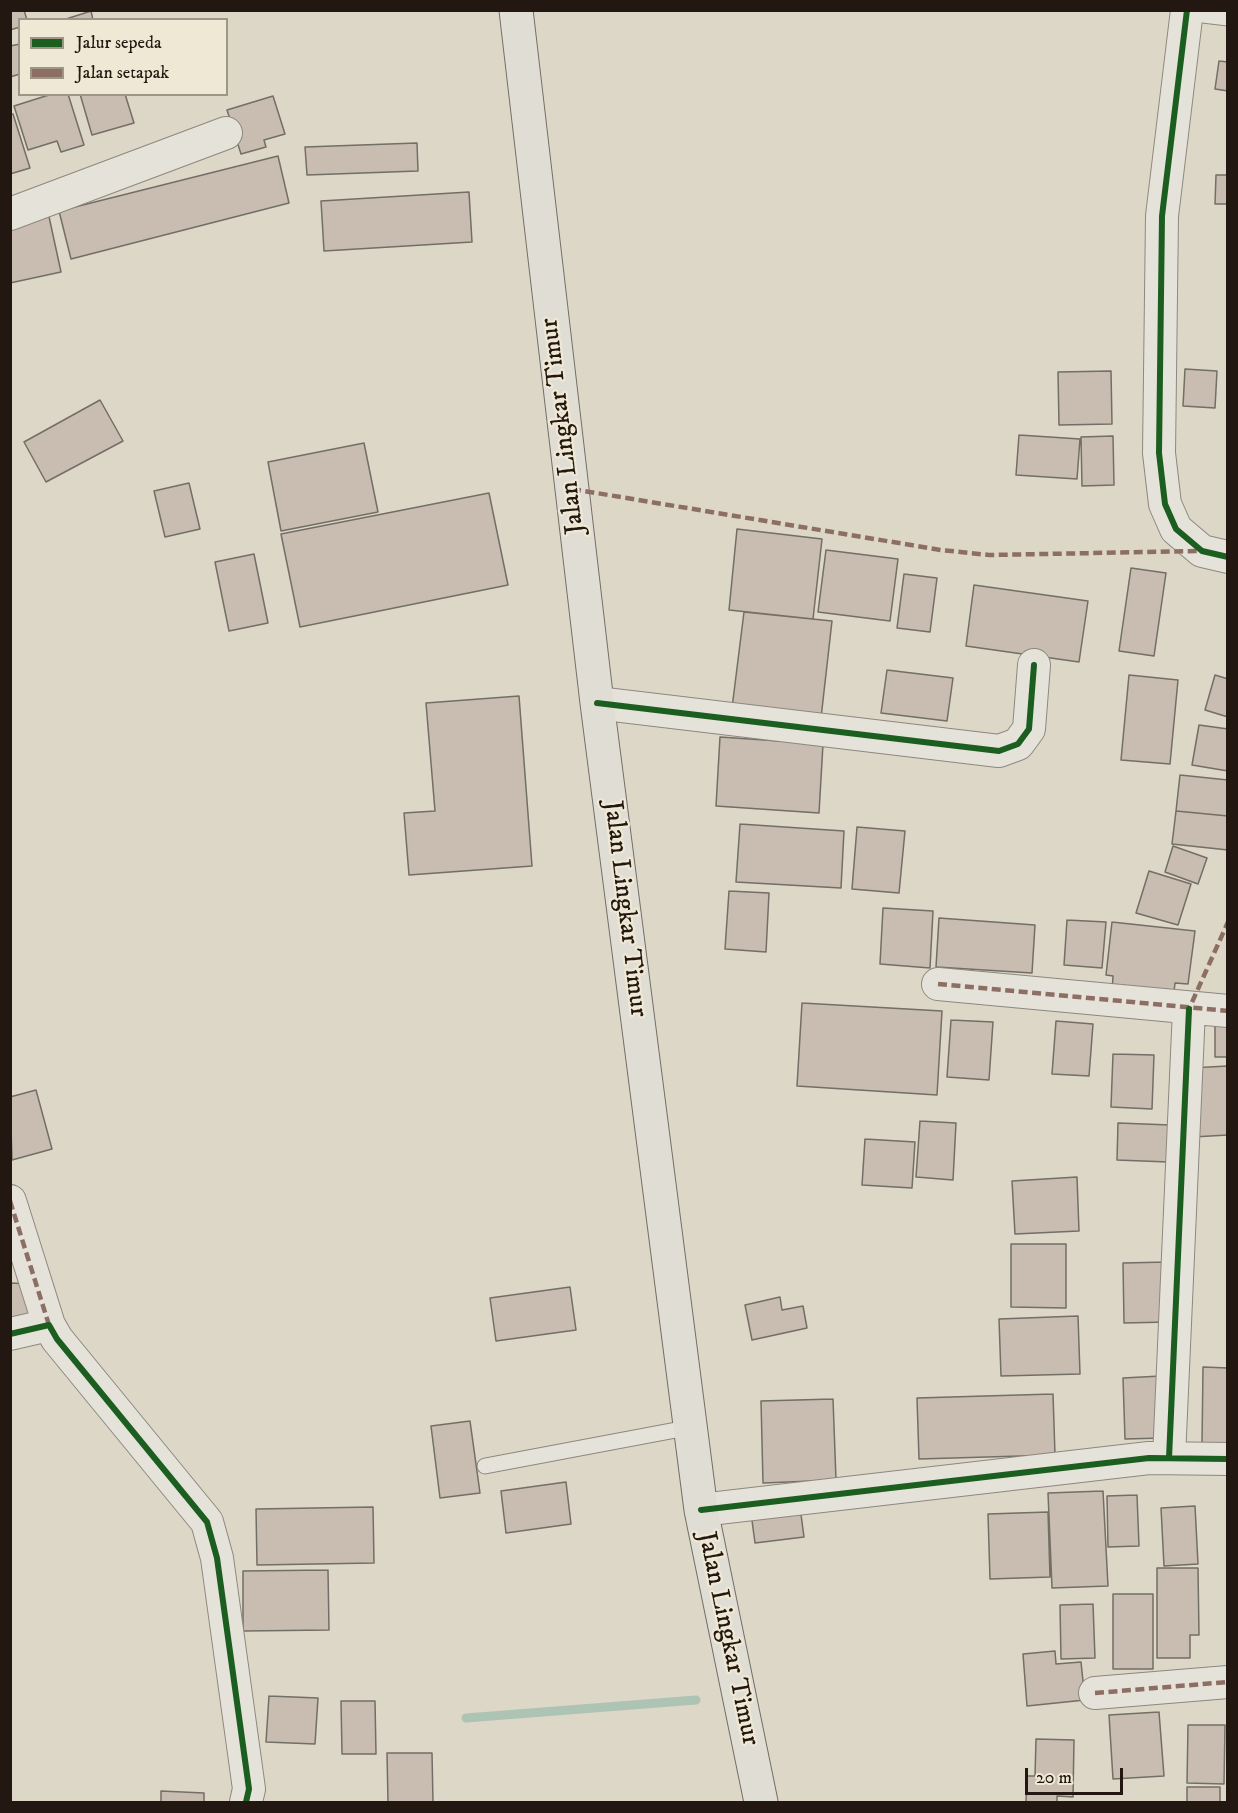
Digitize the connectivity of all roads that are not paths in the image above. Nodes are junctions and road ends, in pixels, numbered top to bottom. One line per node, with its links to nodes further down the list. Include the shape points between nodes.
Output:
1 (516, 10): 8 (highway, Jalan Lingkar Timur)
2 (1186, 12): 3 (lane); 6 (street, via 1162,216 1159,453 1165,504 1176,529 1202,551)
3 (1227, 18)
4 (226, 133): 5 (street)
5 (10, 214)
6 (1227, 557)
7 (1034, 665): 8 (street, via 1029,729 1018,744 999,751)
8 (597, 703): 15 (highway, Jalan Lingkar Timur)
9 (938, 984): 10 (street)
10 (1189, 1009): 11 (street); 16 (street)
11 (1227, 1011)
12 (10, 1201): 13 (street)
13 (49, 1325): 14 (street); 22 (street, via 207,1522 217,1558 248,1777)
14 (10, 1334)
15 (692, 1427): 18 (lane); 19 (highway, Jalan Lingkar Timur)
16 (1169, 1458): 17 (street); 19 (street)
17 (1227, 1459)
18 (485, 1466)
19 (701, 1510): 23 (highway, Jalan Lingkar Timur)
20 (1227, 1682): 21 (street)
21 (1095, 1694)
22 (246, 1803)
23 (761, 1803)

